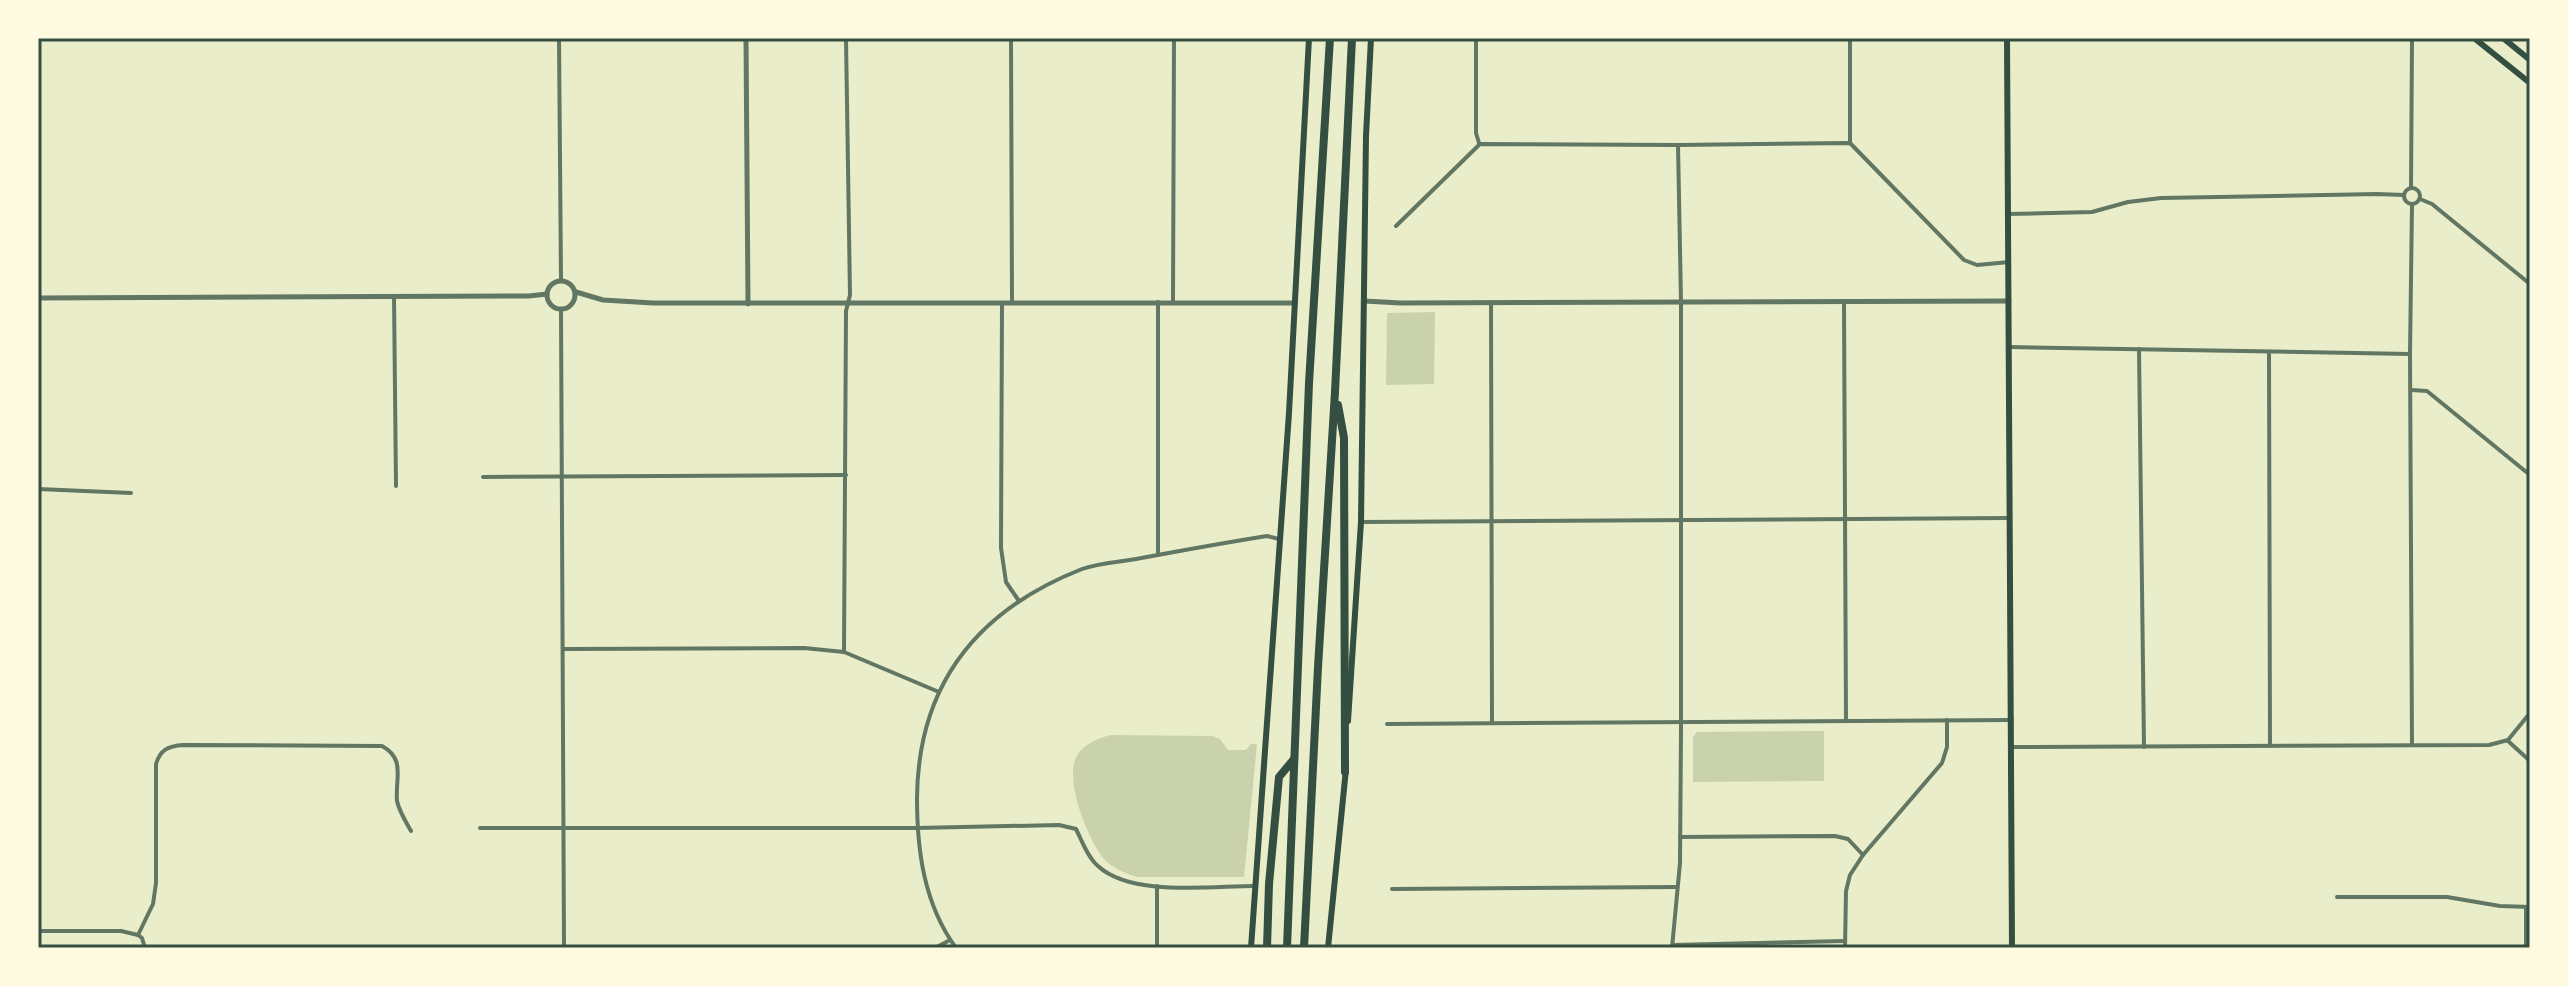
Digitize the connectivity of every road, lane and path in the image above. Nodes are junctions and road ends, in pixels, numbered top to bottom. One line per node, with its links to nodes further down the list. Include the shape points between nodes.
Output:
1 (559, 38): 29 (street)
2 (746, 38): 46 (street)
3 (846, 38): 44 (street)
4 (1011, 38): 39 (street)
5 (1174, 38): 41 (street)
6 (1309, 38): 45 (main road)
7 (1330, 38): 84 (highway, via 1309,383)
8 (1352, 38): 53 (highway)
9 (1371, 38): 35 (main road)
10 (1476, 38): 20 (street)
11 (1850, 38): 19 (street)
12 (2007, 38): 13 (street); 26 (main road)
13 (2038, 38)
14 (2412, 38): 22 (street)
15 (2474, 38): 18 (main road)
16 (2503, 38): 17 (main road)
17 (2530, 60)
18 (2530, 83)
19 (1850, 143): 21 (street); 28 (street, via 1964,260 1977,265)
20 (1480, 144): 21 (street); 27 (street)
21 (1678, 145): 43 (street)
22 (2411, 188): 23 (street); 24 (street, via 2418,190)
23 (2404, 195): 25 (street); 26 (street, via 2161,198 2092,212)
24 (2420, 199): 25 (street); 30 (street)
25 (2412, 204): 51 (street)
26 (2008, 214): 28 (main road)
27 (1396, 226)
28 (2009, 262): 37 (main road)
29 (561, 280): 31 (street); 32 (street, via 552,283)
30 (2530, 284)
31 (576, 292): 46 (street, via 619,302); 47 (street, via 573,303)
32 (547, 294): 33 (street); 47 (street, via 550,304)
33 (394, 295): 34 (street); 58 (street)
34 (38, 298)
35 (1364, 301): 42 (street); 65 (main road)
36 (1844, 301): 37 (street); 43 (street); 62 (street)
37 (2009, 301): 48 (main road)
38 (1002, 302): 39 (street); 44 (street); 68 (street, via 1001,548 1006,582)
39 (1012, 302): 40 (street)
40 (1158, 302): 41 (street); 67 (street)
41 (1173, 302): 45 (street)
42 (1491, 302): 43 (street); 64 (street)
43 (1681, 302): 63 (street)
44 (848, 303): 46 (street); 54 (street)
45 (1295, 303): 66 (main road)
46 (748, 304)
47 (561, 309): 56 (street)
48 (2009, 347): 49 (street); 61 (main road)
49 (2139, 349): 50 (street); 83 (street)
50 (2269, 351): 51 (street); 81 (street)
51 (2410, 354): 52 (street)
52 (2411, 390): 55 (street, via 2427,391); 80 (street)
53 (1335, 392): 86 (highway, via 1344,438); 112 (highway)
54 (846, 475): 56 (street); 70 (street)
55 (2530, 475)
56 (561, 476): 57 (street); 69 (street)
57 (483, 477)
58 (396, 486)
59 (38, 489): 60 (street)
60 (131, 493)
61 (2009, 518): 62 (street); 75 (main road)
62 (1845, 519): 63 (street); 73 (street)
63 (1681, 520): 64 (street); 77 (street)
64 (1492, 521): 65 (street); 76 (street)
65 (1361, 522): 86 (main road)
66 (1279, 539): 67 (street, via 1267,536); 94 (main road)
67 (1158, 555): 68 (street, via 1084,568)
68 (1019, 601): 71 (street, via 986,625)
69 (564, 649): 70 (street); 88 (street)
70 (844, 652): 71 (street)
71 (939, 692): 89 (street, via 918,773)
72 (2530, 713): 79 (street)
73 (1846, 720): 74 (street); 77 (street)
74 (1947, 720): 75 (street); 92 (street, via 1942,763)
75 (2012, 720): 82 (main road)
76 (1492, 723): 77 (street); 78 (street)
77 (1681, 723): 91 (street)
78 (1387, 724)
79 (2508, 740): 80 (street, via 2489,745); 85 (street)
80 (2412, 745): 81 (street)
81 (2270, 746): 83 (street)
82 (2011, 747): 83 (street); 115 (main road)
83 (2144, 747)
84 (1295, 759): 110 (highway, via 1279,777); 111 (highway)
85 (2530, 761)
86 (1345, 772): 113 (main road)
87 (480, 828): 88 (street)
88 (564, 828): 89 (street); 105 (street)
89 (917, 828): 93 (street, via 1069,826 1076,829 1095,865 1109,875 1134,885); 101 (street, via 926,885)
90 (411, 831): 100 (street, via 397,804 397,762 382,746 166,749 156,764 154,898)
91 (1680, 837): 92 (street, via 1835,836 1848,839); 95 (street)
92 (1863, 855): 102 (street, via 1846,891)
93 (1157, 886): 94 (street); 108 (street)
94 (1254, 886): 109 (main road)
95 (1677, 887): 96 (street); 103 (street)
96 (1392, 889)
97 (2337, 897): 98 (street, via 2447,897)
98 (2528, 907): 116 (street)
99 (38, 931): 100 (street)
100 (138, 935): 104 (street)
101 (950, 940): 106 (street); 107 (street)
102 (1845, 941): 103 (street); 114 (street)
103 (1672, 946)
104 (145, 948)
105 (564, 948)
106 (935, 948)
107 (956, 948)
108 (1157, 948)
109 (1251, 948)
110 (1267, 948)
111 (1287, 948)
112 (1304, 948)
113 (1328, 948)
114 (1845, 948)
115 (2012, 948)
116 (2526, 948)

